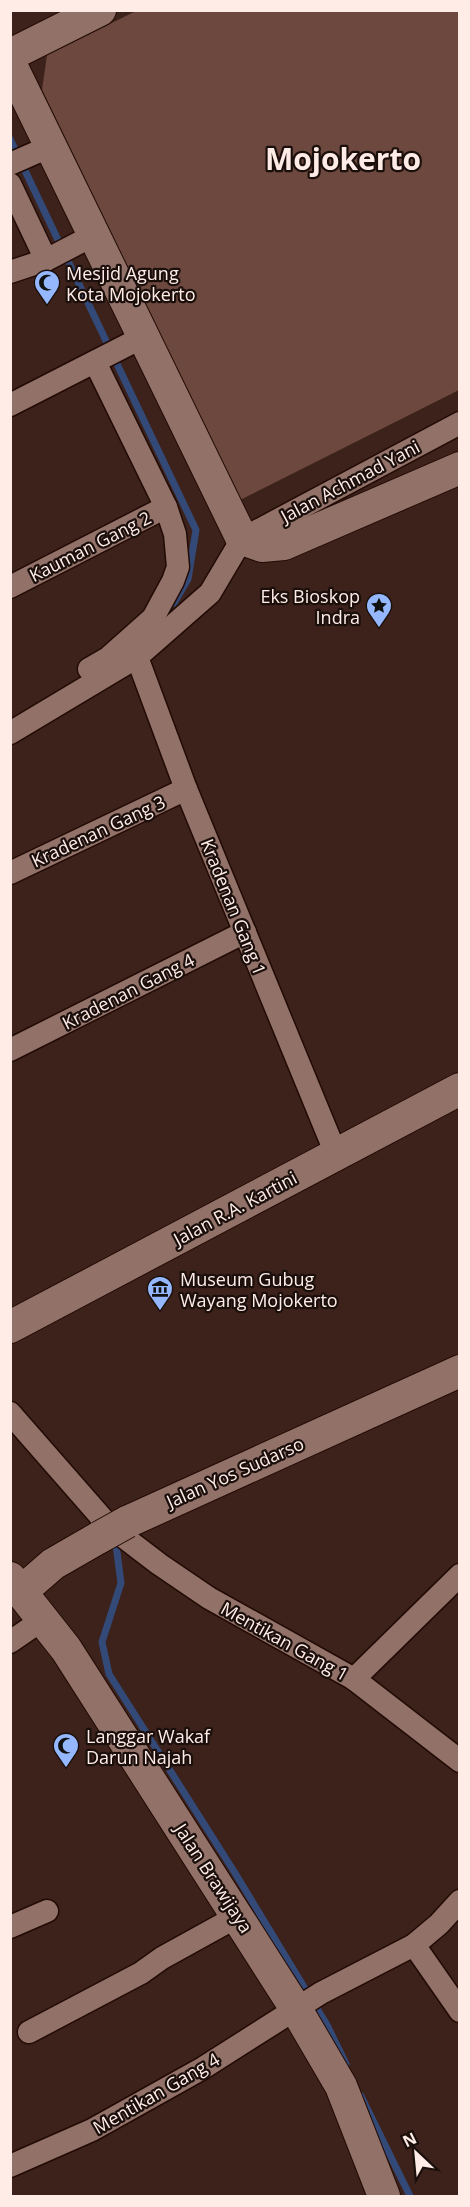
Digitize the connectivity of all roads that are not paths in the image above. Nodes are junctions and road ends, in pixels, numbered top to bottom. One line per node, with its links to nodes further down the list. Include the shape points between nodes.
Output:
1 (100, 10): 2 (street)
2 (10, 55)
3 (10, 63): 4 (street)
4 (28, 156): 6 (street)
5 (10, 184): 6 (street)
6 (65, 249): 7 (street); 8 (street)
7 (10, 272)
8 (143, 337): 9 (street); 14 (street)
9 (104, 358): 10 (street); 13 (street)
10 (10, 405)
11 (457, 432): 14 (street, Jalan Achmad Yani)
12 (459, 468): 14 (street, via 284,544 261,546)
13 (166, 507): 15 (street, Kauman Gang 2); 17 (street, Kauman Gang 2, via 178,567 153,618 108,658)
14 (242, 539): 16 (street, via 210,593)
15 (10, 587)
16 (137, 657): 18 (street); 19 (street, Kradenan Gang 1)
17 (10, 716)
18 (10, 733)
19 (186, 789): 20 (street, Kradenan Gang 3); 21 (street, Kradenan Gang 1)
20 (10, 873)
21 (245, 932): 22 (street, Kradenan Gang 4); 24 (street, Kradenan Gang 1)
22 (10, 1050)
23 (459, 1089): 24 (street, Jalan R.A. Kartini)
24 (336, 1154): 25 (street, Jalan R.A. Kartini)
25 (10, 1327)
26 (459, 1371): 28 (street, Jalan Yos Sudarso)
27 (10, 1413): 28 (street, Mentikan Gang 1)
28 (112, 1528): 30 (street, Jalan Yos Sudarso); 33 (street, Mentikan Gang 1, via 209,1598)
29 (459, 1575): 33 (street)
30 (16, 1585): 31 (street, Jalan Brawijaya)
31 (42, 1620): 32 (street); 37 (street, Jalan Brawijaya, via 66,1649)
32 (10, 1642)
33 (354, 1679): 34 (street, Mentikan Gang 1)
34 (459, 1761)
35 (459, 1901): 39 (street, Mentikan Gang 4)
36 (47, 1911): 38 (street)
37 (238, 1916): 40 (street, Jalan Brawijaya); 42 (street)
38 (10, 1927)
39 (414, 1945): 40 (street, Mentikan Gang 4); 41 (street)
40 (307, 2002): 43 (street, Mentikan Gang 4, via 203,2068 92,2130); 44 (street, Jalan Brawijaya)
41 (459, 2011)
42 (29, 2032)
43 (10, 2166)
44 (384, 2196)

